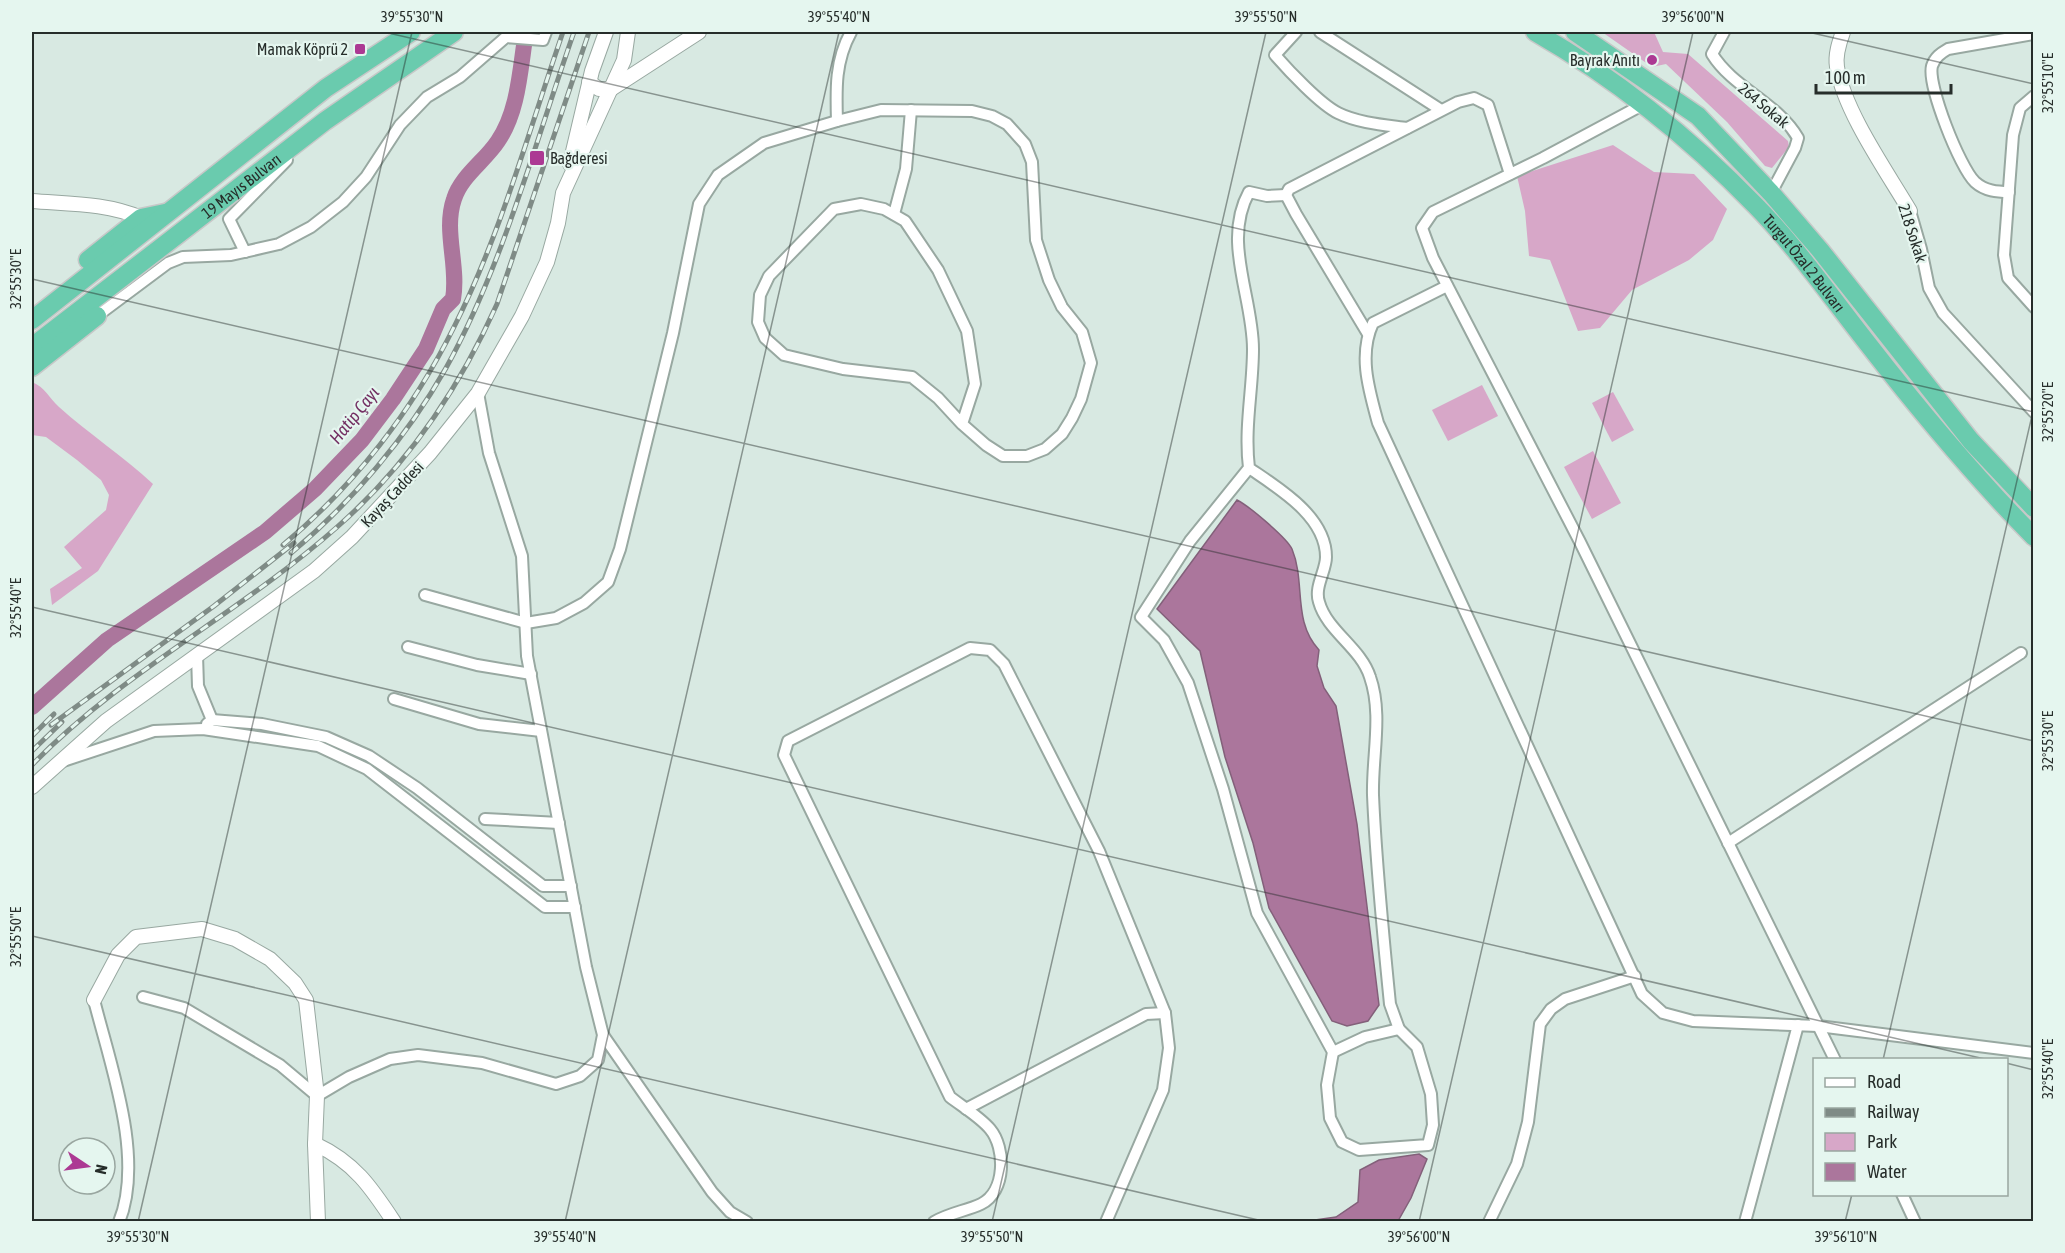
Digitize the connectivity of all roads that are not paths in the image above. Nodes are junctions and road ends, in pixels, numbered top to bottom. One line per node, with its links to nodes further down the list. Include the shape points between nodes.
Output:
1 (409, 32): 31 (highway, 19 Mayıs Bulvarı, via 326,88)
2 (454, 32): 22 (highway, 19 Mayıs Bulvarı)
3 (546, 32): 15 (street, via 543,40)
4 (628, 32): 17 (street, Kayaş Caddesi, via 624,60)
5 (699, 32): 17 (street)
6 (851, 32): 23 (street, via 840,51)
7 (1296, 32): 24 (street, via 1275,55 1296,77 1338,113)
8 (1320, 32): 21 (street)
9 (1535, 32): 19 (highway, Turgut Özal 2 Bulvarı, via 1566,49)
10 (1575, 32): 28 (highway, Turgut Özal 2 Bulvarı, via 1698,116)
11 (1724, 32): 28 (street, 264 Sokak, via 1712,54 1721,69 1773,111 1798,138)
12 (1843, 32): 32 (street, 218 Sokak, via 1837,57 1842,87)
13 (607, 34): 16 (street)
14 (2034, 34): 26 (street, via 1948,49 1932,67 1946,122 1972,180 1989,191)
15 (511, 36): 35 (street, via 420,104 343,202 311,227 279,244)
16 (589, 82): 17 (street, via 599,89); 27 (street)
17 (611, 89): 27 (street, Kayaş Caddesi)
18 (2034, 96): 26 (street, via 2019,108)
19 (1644, 105): 25 (street); 49 (highway, Turgut Özal 2 Bulvarı, via 1757,207 1917,407)
20 (911, 110): 23 (street, via 881,110); 33 (street, via 906,169); 46 (street, via 972,111 992,116 1007,124 1025,144 1032,162 1036,240 1049,280 1062,307 1082,332 1089,352 1081,399 1062,434 1045,449 1027,456 1003,456)
21 (1441, 110): 24 (street); 25 (street, via 1474,98 1488,105)
22 (325, 121): 35 (street, via 229,219); 42 (highway, 19 Mayıs Bulvarı)
23 (837, 121): 51 (street, via 764,143 718,175 699,204 670,345 620,549 608,582 584,603 556,618)
24 (1407, 128): 29 (street, via 1289,189)
25 (1510, 174): 36 (street, via 1433,212 1422,228)
26 (2009, 192): 38 (street, via 2005,267 2014,286)
27 (563, 193): 44 (street, Kayaş Caddesi, via 547,262 522,316)
28 (1771, 193): 48 (highway, Turgut Özal 2 Bulvarı, via 1971,441)
29 (1286, 195): 41 (street); 47 (street, via 1249,192 1238,219 1238,248 1251,312 1253,350 1246,440)
30 (32, 201): 34 (street, via 99,206)
31 (173, 211): 34 (highway, 19 Mayıs Bulvarı); 40 (highway, 19 Mayıs Bulvarı)
32 (1910, 211): 45 (street, 218 Sokak, via 1929,288 1943,313)
33 (894, 214): 46 (street, via 905,221 938,270 967,331 975,384); 46 (street, via 861,204 834,209 769,276 760,295 758,322 765,339 784,355 843,369 912,377)
34 (141, 218): 37 (highway, 19 Mayıs Bulvarı)
35 (245, 252): 39 (street, via 183,256)
36 (1447, 286): 41 (street, via 1373,322); 64 (street, via 1580,542)
37 (32, 304)
38 (2034, 307)
39 (97, 316): 43 (highway)
40 (32, 320)
41 (1368, 334): 67 (street, via 1367,384 1378,423)
42 (32, 347)
43 (32, 367)
44 (478, 393): 51 (street, via 489,453 522,556); 54 (street, Kayaş Caddesi, via 430,453 352,537 314,571)
45 (2034, 412)
46 (962, 424)
47 (1249, 468): 73 (street, via 1281,490 1324,538 1326,559 1318,600 1370,674 1376,697 1373,792 1379,884 1389,1004); 75 (street, via 1190,541 1141,617 1164,640 1188,683 1223,789 1257,913)
48 (2034, 508)
49 (2034, 537)
50 (425, 595): 51 (street)
51 (526, 623): 55 (street)
52 (408, 647): 55 (street)
53 (2021, 653): 64 (street)
54 (197, 655): 57 (street, via 198,686); 60 (street, Kayaş Caddesi, via 106,721)
55 (531, 675): 59 (street)
56 (394, 699): 59 (street, via 479,724)
57 (212, 720): 58 (street); 65 (street, via 262,724 326,737 369,756 417,788 543,886)
58 (203, 729): 60 (street, via 154,730); 66 (street, via 318,746 367,769 545,907)
59 (542, 731): 63 (street)
60 (59, 762): 61 (street, Kayaş Caddesi)
61 (32, 787)
62 (485, 819): 63 (street)
63 (559, 823): 65 (street)
64 (1728, 843): 72 (street)
65 (571, 886): 66 (street)
66 (575, 907): 74 (street)
67 (1635, 976): 71 (street, via 1642,994 1663,1013 1693,1021); 88 (street, via 1565,999 1540,1024 1528,1122 1517,1164)
68 (143, 997): 78 (street, via 184,1008 280,1065)
69 (94, 1000): 78 (street, via 118,956 136,937 202,929 235,939 270,959 306,1000); 82 (street, via 129,1146 129,1185)
70 (1165, 1013): 79 (street, via 1146,1014); 79 (street, via 1099,851 1004,664 990,650 970,648 942,660 788,741 784,755 950,1097); 87 (street, via 1169,1048 1163,1090)
71 (1798, 1025): 72 (street); 89 (street)
72 (1818, 1026): 76 (street); 77 (street)
73 (1399, 1029): 75 (street, via 1365,1037); 75 (street, via 1417,1047 1431,1094 1433,1125 1428,1145 1359,1150 1342,1142 1330,1118 1327,1085)
74 (603, 1035): 78 (street, via 598,1059 580,1076 556,1084 482,1064 418,1055 390,1059); 85 (street, via 712,1192 730,1212)
75 (1333, 1052)
76 (2034, 1053)
77 (1835, 1058)
78 (317, 1096): 80 (street)
79 (966, 1109): 86 (street, via 991,1130 1001,1157 1000,1175 994,1194 982,1204)
80 (315, 1144): 83 (street); 84 (street, via 347,1161)
81 (1903, 1196): 90 (street)
82 (119, 1221)
83 (318, 1221)
84 (394, 1221)
85 (747, 1221)
86 (934, 1221)
87 (1106, 1221)
88 (1489, 1221)
89 (1745, 1221)
90 (1915, 1221)

